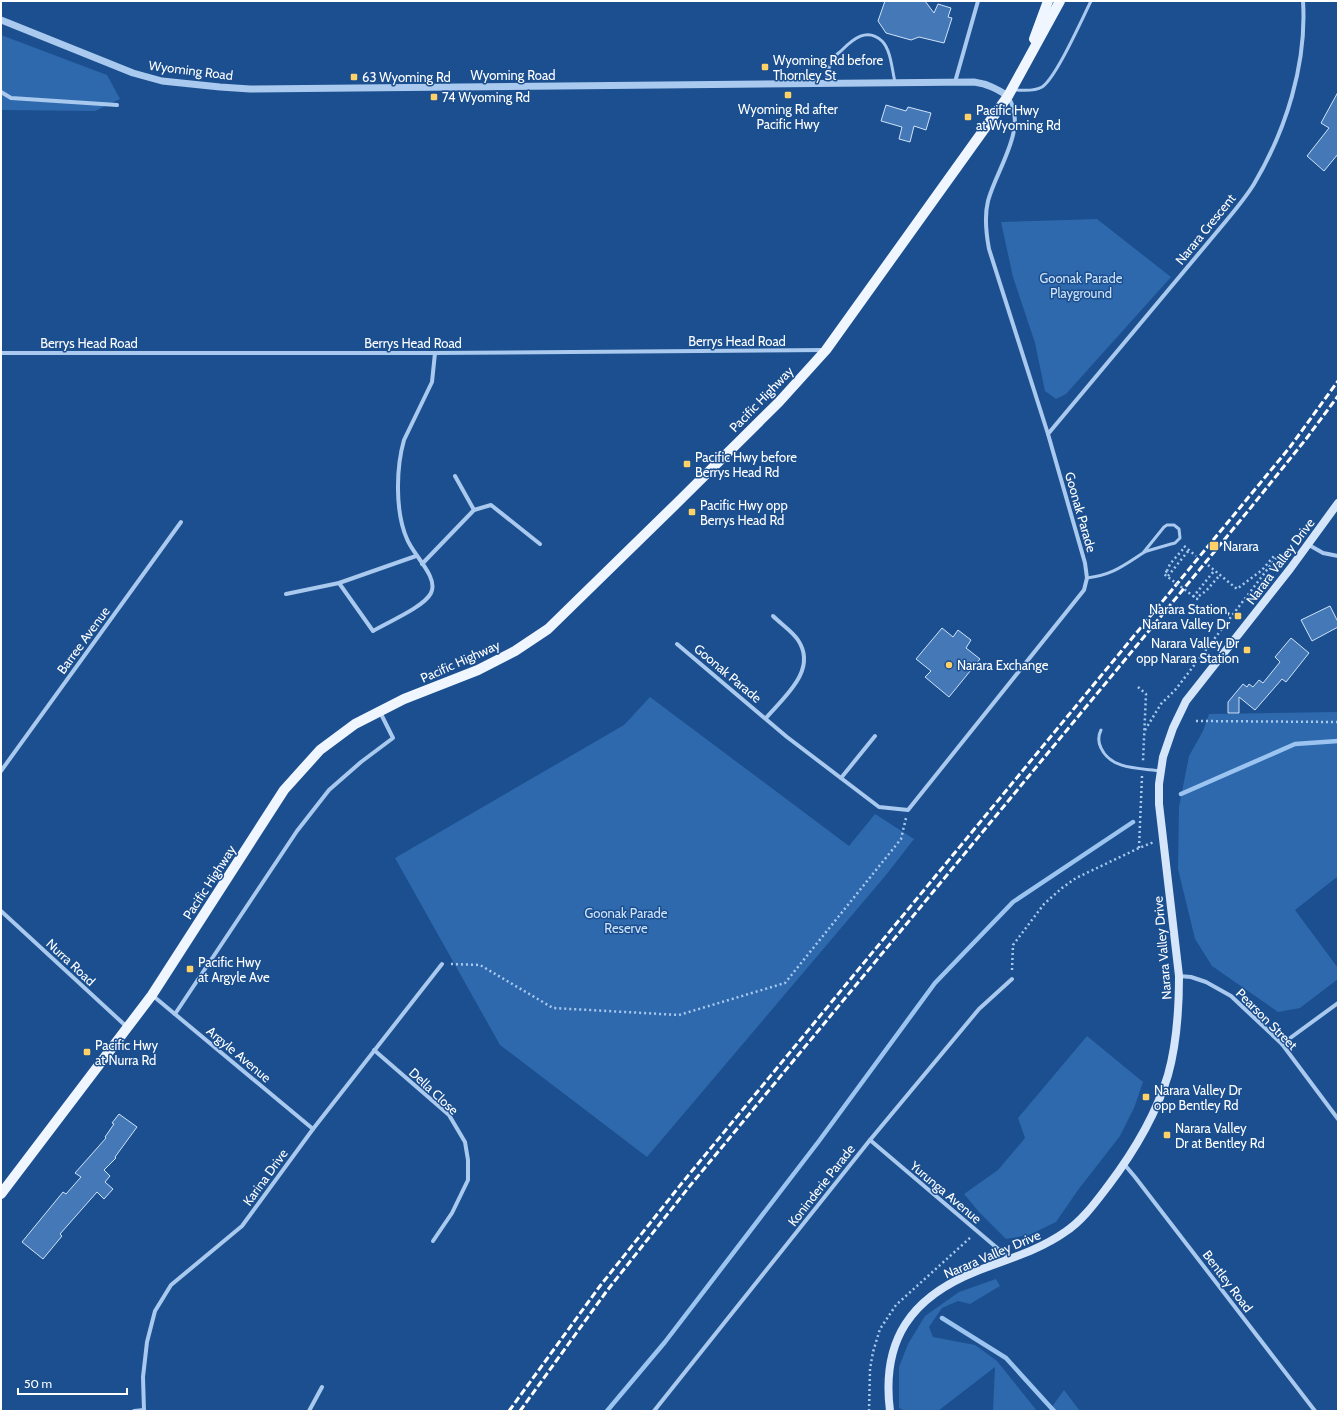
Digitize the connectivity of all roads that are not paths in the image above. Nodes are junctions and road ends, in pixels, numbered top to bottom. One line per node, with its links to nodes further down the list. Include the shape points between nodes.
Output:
1 (978, 1): 9 (street)
2 (1048, 1): 7 (main road, Pacific Highway)
3 (1060, 1): 7 (main road, Pacific Highway)
4 (1091, 1): 12 (lane, via 1047,83 1038,89)
5 (1303, 1): 17 (street, Narara Crescent, via 1303,40 1296,82 1284,123 1254,185)
6 (1, 20): 10 (street, Wyoming Road, via 133,73 162,81 220,87 263,89)
7 (1023, 69): 12 (main road, Pacific Highway)
8 (896, 82): 9 (street, Wyoming Road); 10 (street, Wyoming Road); 10 (lane, via 882,41 873,35 860,35 834,58)
9 (955, 82): 12 (street, Wyoming Road, via 987,84)
10 (825, 83)
11 (1, 92): 13 (street, via 11,98)
12 (1010, 93): 14 (main road, Pacific Highway); 17 (street, Goonak Parade, via 1016,115 1015,125 988,200 987,235 989,249)
13 (117, 105)
14 (826, 350): 15 (street, Berrys Head Road); 33 (main road, Pacific Highway, via 682,499 548,629 515,651 478,670)
15 (434, 353): 16 (street, Berrys Head Road); 25 (street, via 432,382 404,440 400,463 401,518 407,540)
16 (1, 354)
17 (1048, 434): 28 (street, Goonak Parade)
18 (455, 476): 20 (street)
19 (1338, 503): 23 (main road, Narara Valley Drive)
20 (474, 510): 22 (street, via 491,505); 27 (street)
21 (181, 522): 37 (street, Barree Avenue)
22 (540, 544)
23 (1309, 545): 26 (street, via 1323,553); 38 (main road, Narara Valley Drive, via 1186,701 1173,728)
24 (1143, 553): 24 (lane, via 1178,540 1179,529 1174,525 1167,525); 28 (lane, via 1110,573)
25 (416, 556): 27 (street); 29 (street)
26 (1338, 556)
27 (422, 564): 29 (street, via 433,582 428,598 373,631)
28 (1087, 578): 39 (street, Goonak Parade, via 1081,596 908,810 879,807)
29 (339, 583): 30 (street)
30 (286, 594)
31 (774, 616): 34 (street, Goonak Parade, via 797,639 802,647 805,662 800,677)
32 (677, 644): 34 (street, Goonak Parade)
33 (380, 711): 44 (main road, Pacific Highway, via 355,724 320,750 284,790); 46 (street, via 393,738 329,790 297,831)
34 (766, 718): 39 (street, Goonak Parade)
35 (1101, 730): 38 (lane, via 1100,746 1106,758 1126,766)
36 (875, 736): 39 (street)
37 (1, 771)
38 (1160, 771): 42 (main road, Narara Valley Drive, via 1158,804)
39 (841, 778)
40 (1, 911): 47 (street, Nurra Road)
41 (442, 964): 49 (street, Karina Drive)
42 (1179, 976): 48 (street, Pearson Street, via 1191,977 1219,988); 53 (main road, Narara Valley Drive, via 1177,1027 1168,1075 1149,1120)
43 (1012, 979): 52 (street, Koninderie Parade, via 979,1009)
44 (152, 995): 46 (street, Argyle Avenue); 47 (main road, Pacific Highway)
45 (1338, 1003): 48 (street)
46 (174, 1014): 51 (street, Argyle Avenue)
47 (127, 1027): 54 (main road, Pacific Highway)
48 (1282, 1044): 50 (street, Pearson Street)
49 (374, 1050): 51 (street, Karina Drive); 55 (street, Della Close, via 449,1115 465,1142 468,1180 452,1213)
50 (1338, 1119)
51 (313, 1129): 59 (street, Karina Drive, via 242,1226 171,1285 154,1311 143,1377)
52 (870, 1140): 56 (street, Yurunga Avenue); 61 (street, Koninderie Parade)
53 (1124, 1164): 56 (main road, Narara Valley Drive, via 1083,1217 1066,1232 1033,1251); 63 (street, Bentley Road)
54 (1, 1194)
55 (433, 1241)
56 (1010, 1260): 62 (main road, Narara Valley Drive, via 953,1282 925,1302 906,1323 898,1335 888,1377)
57 (322, 1387): 60 (street)
58 (134, 1411): 59 (street)
59 (144, 1411)
60 (309, 1411)
61 (654, 1411)
62 (890, 1411)
63 (1315, 1411)

